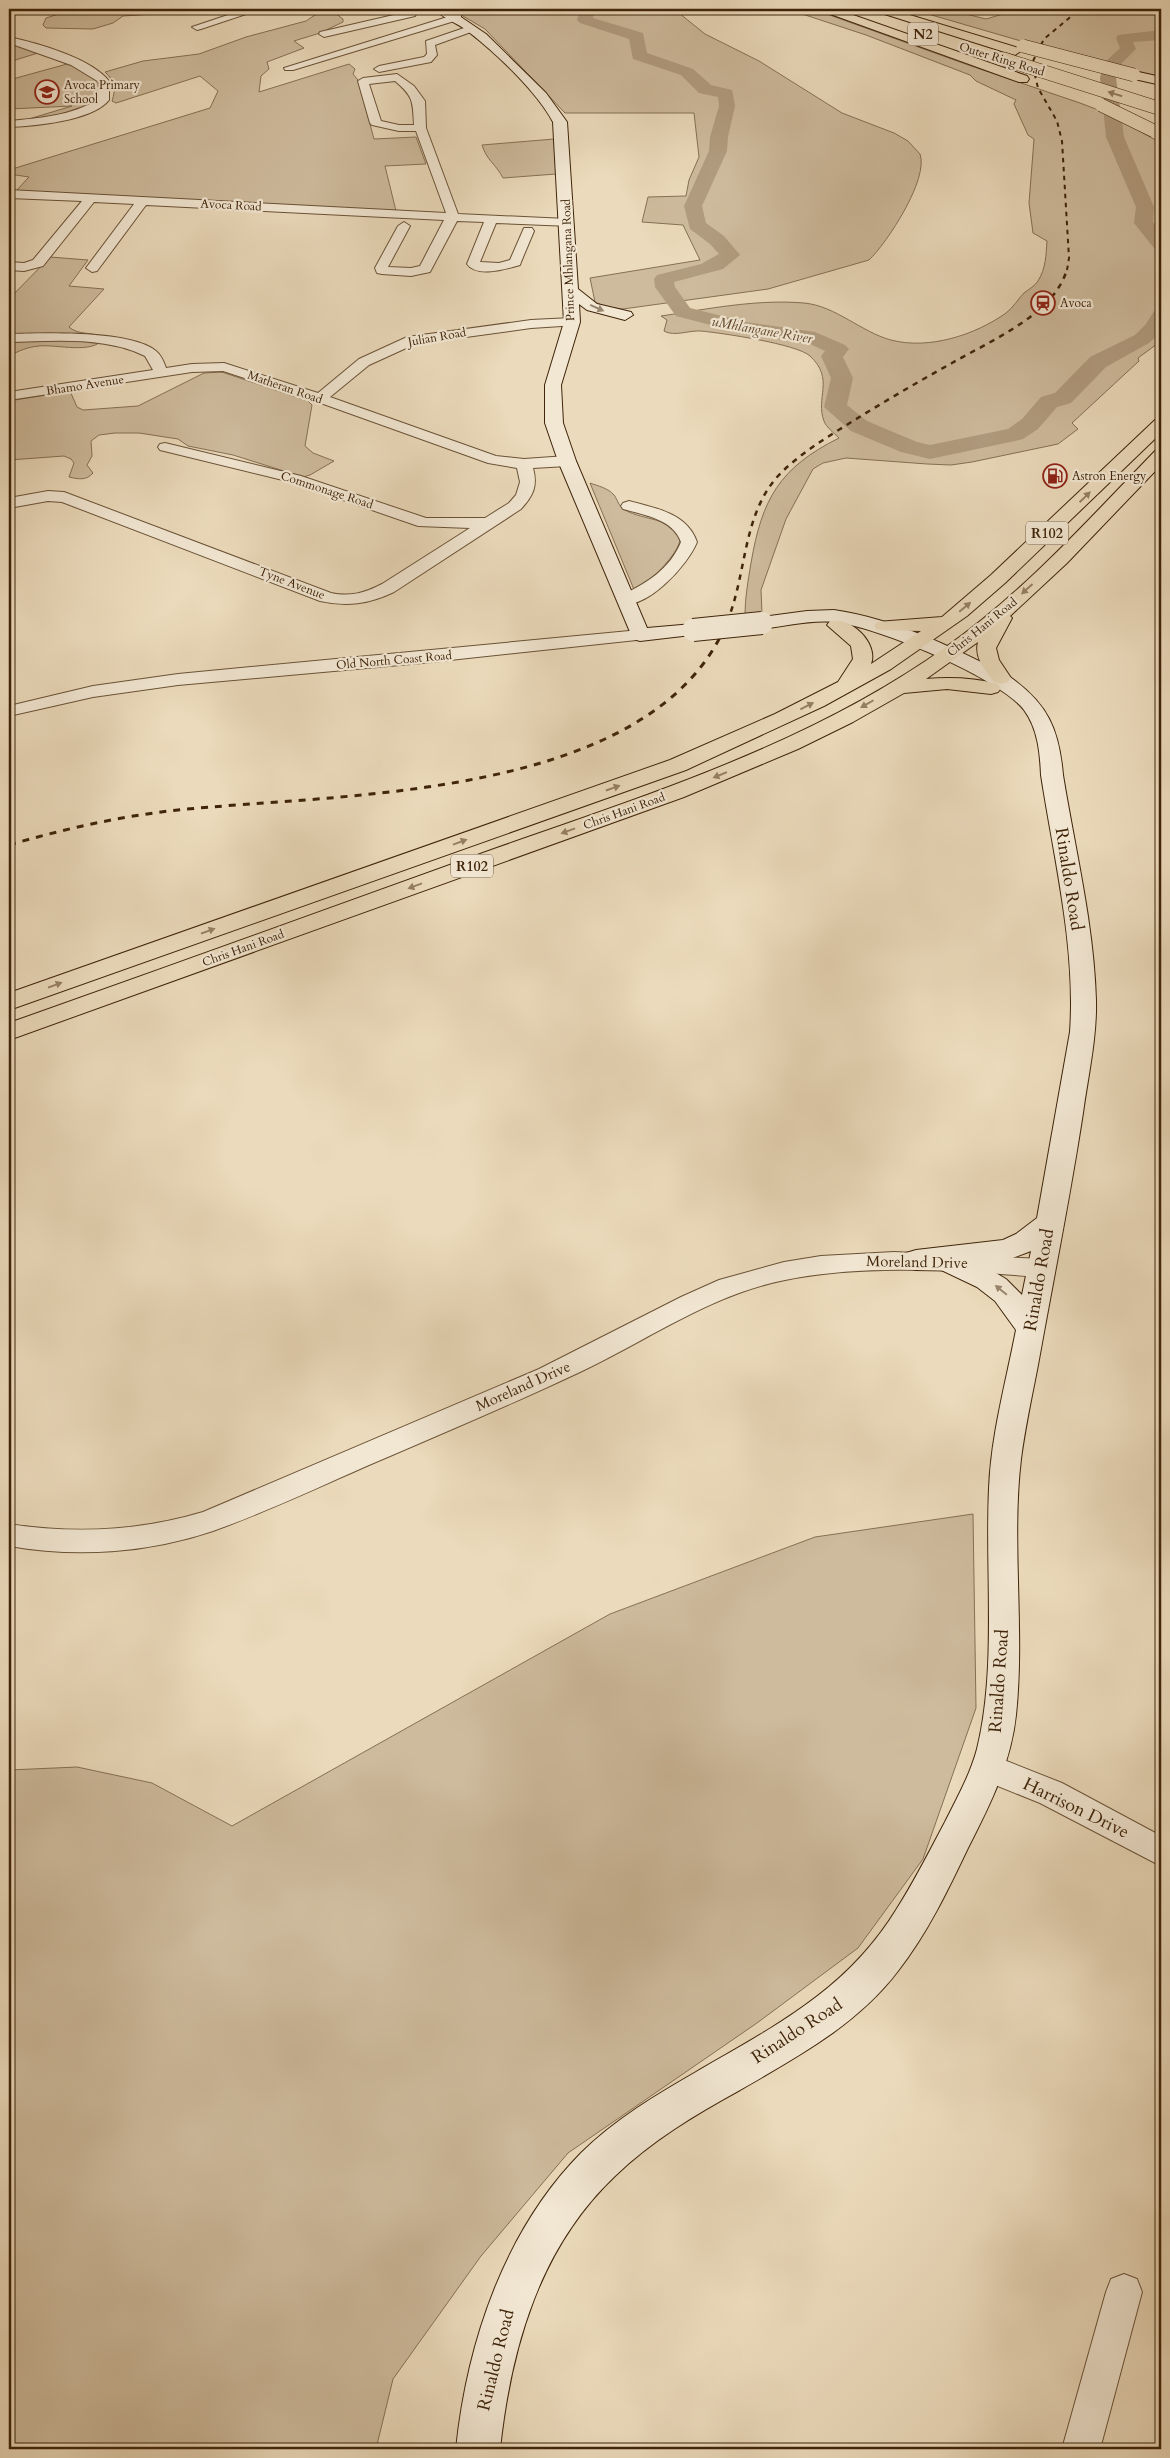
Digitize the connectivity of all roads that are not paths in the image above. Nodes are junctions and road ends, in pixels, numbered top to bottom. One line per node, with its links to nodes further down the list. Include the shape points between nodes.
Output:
1 (256, 9): 9 (street)
2 (441, 9): 8 (street, Prince Mhlangana Road)
3 (826, 9): 21 (main road, bridge, via 1088,100)
4 (842, 9): 18 (main road, Outer Ring Road / N2, one-way to 4, bridge)
5 (879, 9): 13 (main road, Outer Ring Road / N2)
6 (894, 9): 13 (main road)
7 (420, 11): 11 (street)
8 (457, 17): 10 (street, Prince Mhlangana Road); 14 (street)
9 (197, 27)
10 (474, 28): 15 (street, via 430,43 432,55 427,60); 27 (street, Prince Mhlangana Road, via 543,97 560,122)
11 (324, 34)
12 (9, 40): 19 (street, via 92,71 104,81 105,89 103,100 94,106 50,119)
13 (1019, 49): 16 (main road, bridge); 17 (main road, Outer Ring Road / N2)
14 (289, 68)
15 (374, 70)
16 (1161, 81)
17 (1161, 96)
18 (1161, 109)
19 (9, 124)
20 (420, 128): 20 (street, via 419,101 401,78 363,81 376,123); 25 (street)
21 (1158, 133)
22 (9, 194): 23 (street, Avoca Road)
23 (91, 198): 24 (street, Avoca Road); 30 (street, via 38,263 24,267)
24 (143, 200): 25 (street, Avoca Road); 31 (street)
25 (452, 216): 26 (street, Avoca Road); 28 (street, via 425,269 411,272 382,270 380,268)
26 (492, 218): 27 (street, Avoca Road); 29 (street, via 473,264 475,266 512,264)
27 (567, 223): 32 (street, Prince Mhlangana Road)
28 (404, 226)
29 (528, 231)
30 (9, 266)
31 (92, 268)
32 (572, 292): 33 (street, one-way to 33, via 592,307); 34 (street, Prince Mhlangana Road)
33 (625, 315)
34 (572, 322): 38 (street, Julian Road, via 531,324 407,342 364,362); 42 (street, Prince Mhlangana Road, via 553,385 552,404 554,423)
35 (9, 338): 36 (street, via 92,339 122,344 149,352)
36 (161, 373): 37 (street, Bhamo Avenue); 38 (street, Matheran Road, via 204,367 233,368)
37 (9, 396)
38 (320, 398): 43 (street, Matheran Road, via 493,460)
39 (1161, 424): 49 (main road, Chris Hani Road / R102, one-way to 39, via 996,582)
40 (165, 447): 46 (street, Commonage Road, via 296,479 424,524)
41 (1161, 455): 48 (main road, Chris Hani Road / R102, one-way to 48, via 1046,573)
42 (567, 461): 43 (street, Matheran Road); 47 (street, Prince Mhlangana Road)
43 (524, 464): 46 (street, Tyne Avenue, via 529,480 525,496)
44 (9, 503): 46 (street, Tyne Avenue, via 48,496 64,497 317,593 346,601 363,600 388,588)
45 (629, 506): 47 (street, via 675,523 684,530 689,542 680,560 658,582)
46 (488, 523)
47 (626, 600): 53 (street, Prince Mhlangana Road)
48 (1009, 606): 55 (main road, Chris Hani Road / R102); 56 (main road, via 986,644)
49 (948, 621): 52 (main road); 54 (main road, Chris Hani Road / R102)
50 (771, 622): 51 (street, Old North Coast Road); 52 (street, Old North Coast Road, via 831,616); 53 (street, Old North Coast Road, bridge)
51 (838, 625): 54 (street, Old North Coast Road); 57 (main road, via 854,636 865,654 857,672)
52 (884, 626): 54 (street, Old North Coast Road)
53 (640, 635): 59 (street, Old North Coast Road, via 169,680 81,694)
54 (913, 646): 55 (street, Rinaldo Road); 57 (main road, Chris Hani Road / R102)
55 (943, 659): 56 (street, Rinaldo Road); 58 (main road, Chris Hani Road / R102)
56 (996, 683): 58 (main road, via 947,683); 62 (street, Rinaldo Road, via 1021,712 1038,740 1052,775 1080,943 1084,1002 1074,1089)
57 (845, 686): 60 (main road, Chris Hani Road / R102, one-way to 57, via 678,765 769,726)
58 (894, 689): 61 (main road, Chris Hani Road / R102, one-way to 61, via 819,731 685,789)
59 (9, 711)
60 (9, 1002)
61 (9, 1032)
62 (1049, 1223): 63 (street, via 1026,1241 1007,1250); 65 (street, Rinaldo Road)
63 (916, 1260): 64 (street, Moreland Drive); 67 (street, Moreland Drive, via 815,1264 745,1281 692,1301 595,1353 510,1392 193,1526 126,1539 70,1542)
64 (948, 1262): 65 (street, Moreland Drive); 66 (street, one-way to 64, via 1003,1290)
65 (1042, 1268): 66 (street, Rinaldo Road)
66 (1030, 1329): 68 (street, Rinaldo Road, via 1006,1459 1000,1717)
67 (9, 1535)
68 (988, 1768): 69 (street, Harrison Drive, via 1051,1793); 71 (street, Rinaldo Road, via 918,1911 889,1954 858,1989 823,2019 626,2139 563,2204 532,2256 507,2308 491,2364)
69 (1161, 1852)
70 (1124, 2292): 72 (street)
71 (478, 2449)
72 (1081, 2449)

